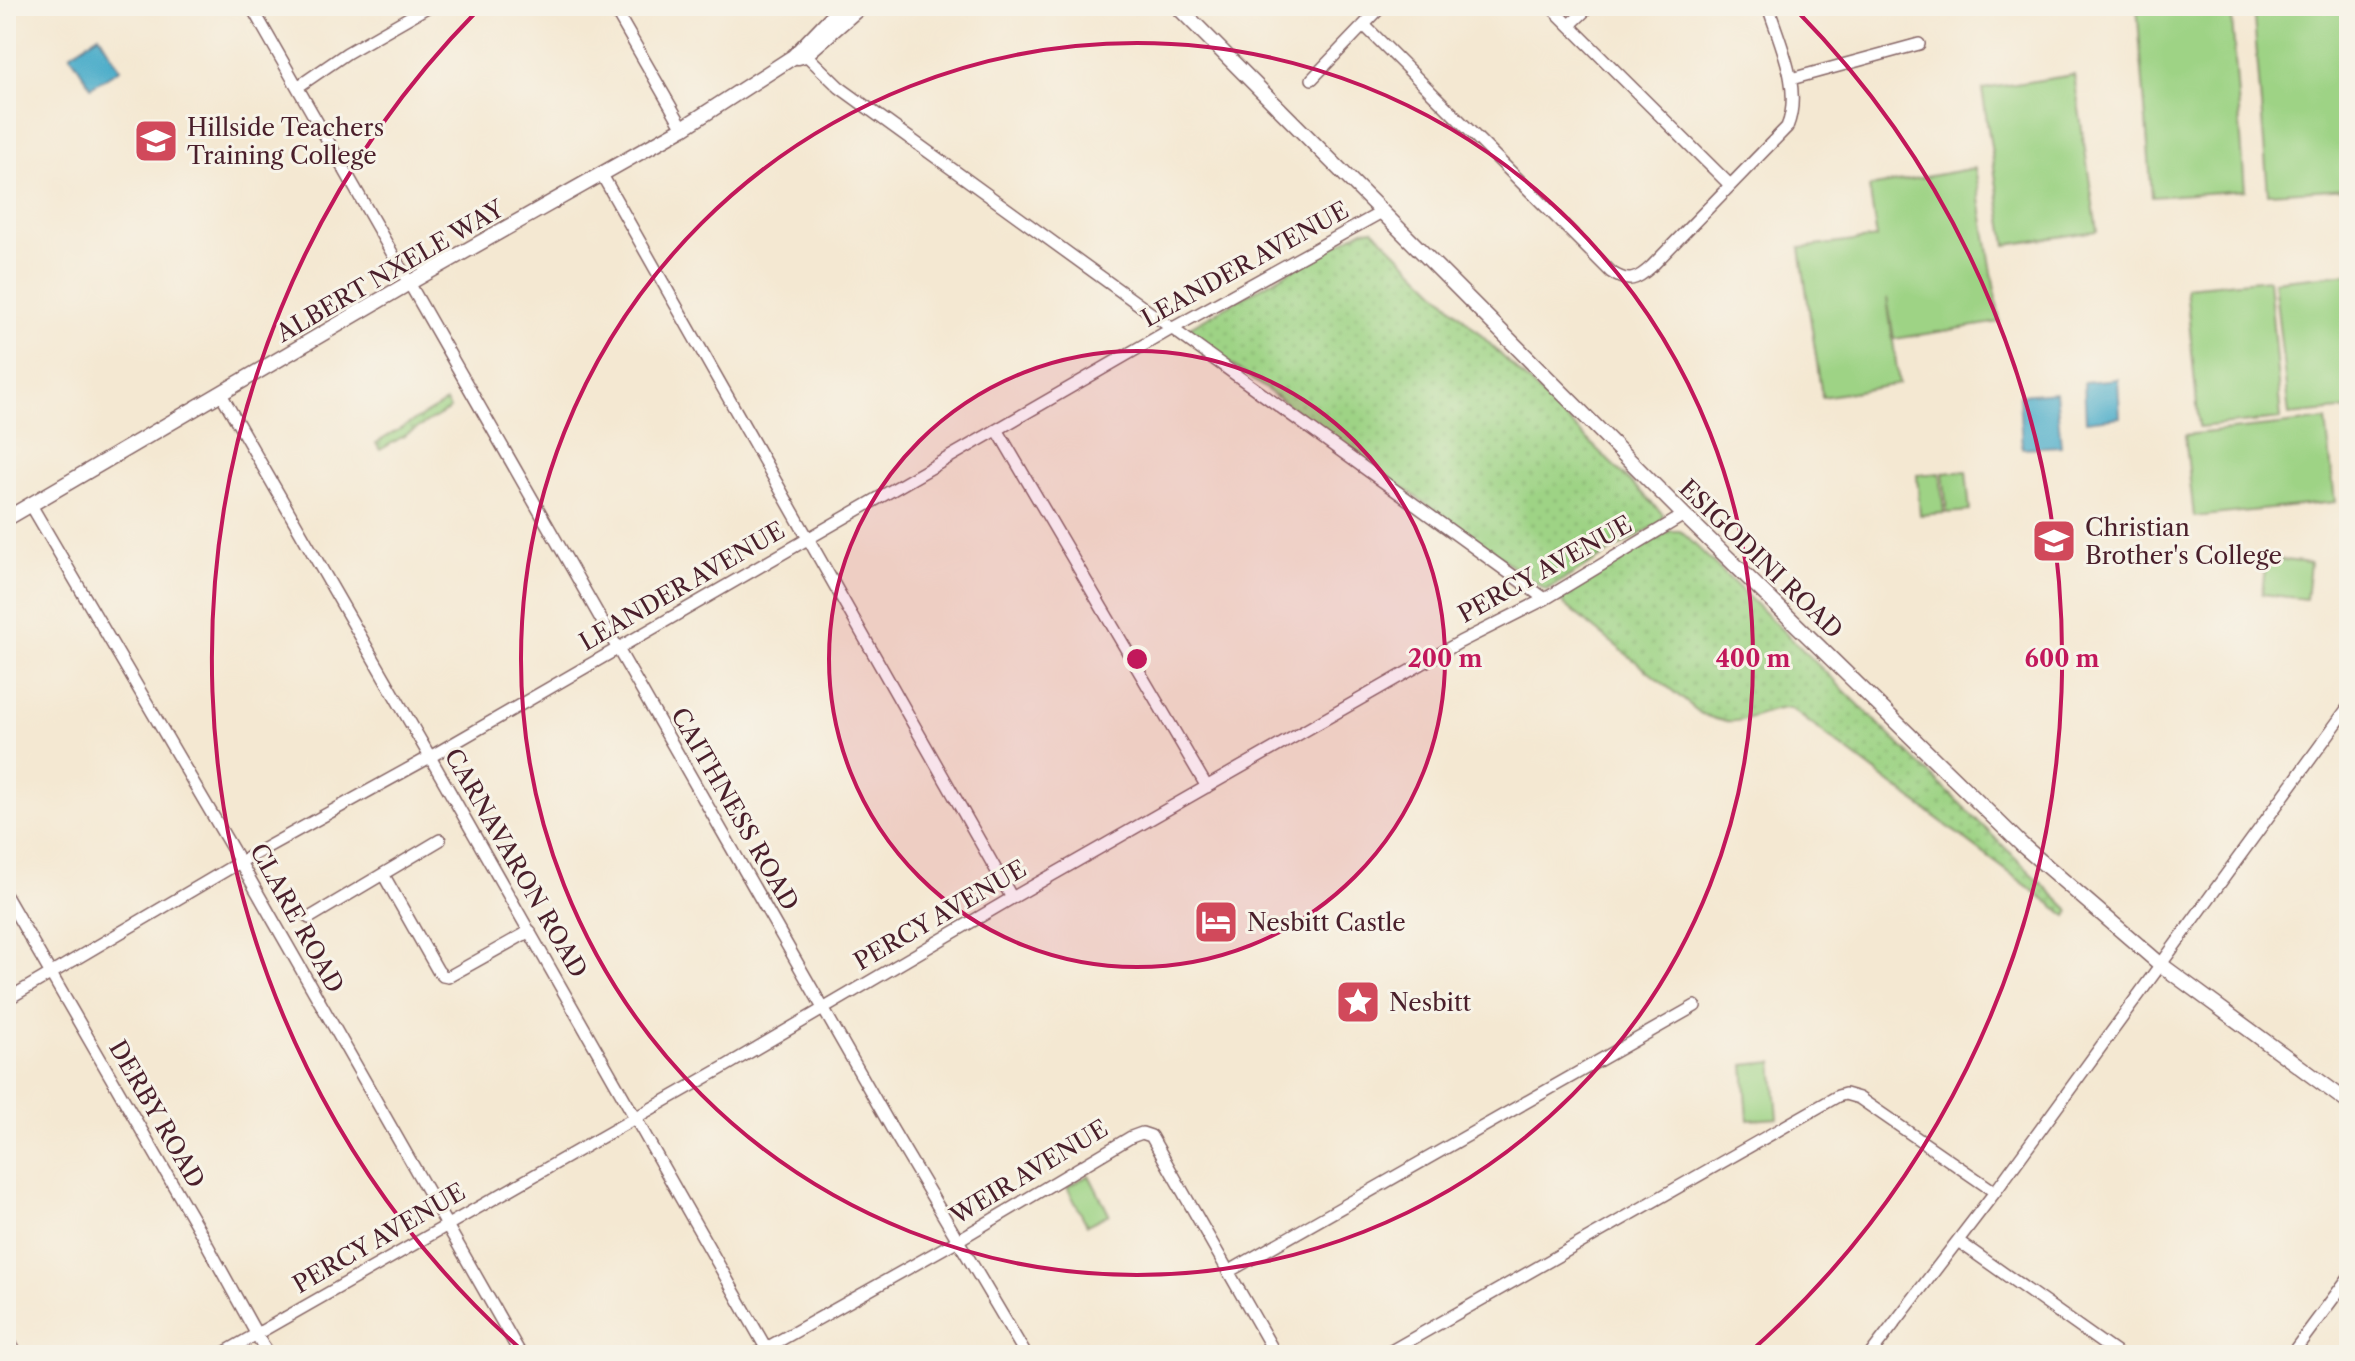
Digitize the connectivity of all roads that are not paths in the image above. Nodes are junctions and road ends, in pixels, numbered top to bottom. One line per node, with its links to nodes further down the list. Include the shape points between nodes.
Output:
1 (251, 6): 17 (street, CAITHNESS ROAD)
2 (429, 6): 17 (street)
3 (613, 6): 18 (street)
4 (842, 6): 14 (main road, ALBERT NXELE WAY)
5 (861, 6): 14 (main road, ALBERT NXELE WAY)
6 (1177, 6): 21 (main road, ESIGODINI ROAD)
7 (1382, 6): 11 (street)
8 (1550, 6): 12 (street)
9 (1590, 6): 12 (street)
10 (1768, 6): 16 (street)
11 (1364, 25): 15 (street); 20 (street, via 1620,279 1640,277)
12 (1570, 25): 20 (street)
13 (1919, 44): 16 (street)
14 (799, 54): 18 (main road, ALBERT NXELE WAY); 23 (street)
15 (1312, 79)
16 (1791, 79): 20 (street, via 1787,127)
17 (299, 86): 22 (street, CAITHNESS ROAD)
18 (683, 128): 19 (main road, ALBERT NXELE WAY)
19 (602, 175): 22 (main road, ALBERT NXELE WAY); 29 (street)
20 (1729, 184)
21 (1382, 212): 23 (street, LEANDER AVENUE); 27 (main road, ESIGODINI ROAD)
22 (409, 283): 24 (main road, ALBERT NXELE WAY); 31 (street, CAITHNESS ROAD)
23 (1173, 328): 25 (street, LEANDER AVENUE); 30 (street)
24 (221, 394): 26 (main road, ALBERT NXELE WAY); 33 (street, CARNAVARON ROAD)
25 (998, 431): 29 (street, LEANDER AVENUE); 34 (street)
26 (31, 505): 28 (main road, ALBERT NXELE WAY); 36 (street, CLARE ROAD)
27 (1684, 515): 30 (street, PERCY AVENUE); 42 (main road, ESIGODINI ROAD, via 2022,845)
28 (6, 519)
29 (809, 538): 31 (street, LEANDER AVENUE); 39 (street)
30 (1545, 599): 34 (street, PERCY AVENUE)
31 (618, 648): 33 (street, LEANDER AVENUE); 46 (street, CAITHNESS ROAD)
32 (2349, 706): 42 (street)
33 (430, 757): 36 (street, LEANDER AVENUE); 41 (street, CARNAVARON ROAD)
34 (1207, 787): 39 (street, PERCY AVENUE)
35 (440, 840): 37 (street)
36 (240, 862): 43 (street, LEANDER AVENUE); 50 (street, CLARE ROAD)
37 (383, 874): 40 (street); 41 (street, via 443,976)
38 (6, 896): 43 (street, DERBY ROAD)
39 (1012, 898): 46 (street, PERCY AVENUE)
40 (309, 918)
41 (530, 931): 48 (street, CARNAVARON ROAD)
42 (2160, 964): 47 (main road, ESIGODINI ROAD); 49 (street)
43 (50, 975): 44 (street, LEANDER AVENUE); 55 (street, DERBY ROAD)
44 (6, 1000)
45 (1695, 1006): 53 (street)
46 (825, 1009): 48 (street, PERCY AVENUE); 51 (street, CAITHNESS ROAD)
47 (2349, 1103)
48 (636, 1118): 50 (street, PERCY AVENUE); 57 (street, CARNAVARON ROAD)
49 (1995, 1192): 52 (street); 66 (street, via 1859,1098 1845,1094)
50 (447, 1224): 55 (street, PERCY AVENUE); 62 (street, CLARE ROAD)
51 (960, 1239): 53 (street, WEIR AVENUE, via 1142,1133 1151,1136); 57 (street, WEIR AVENUE); 64 (street, CAITHNESS ROAD)
52 (1958, 1241): 67 (street); 68 (street)
53 (1228, 1272): 65 (street, WEIR AVENUE)
54 (2349, 1277): 58 (street)
55 (256, 1334): 60 (street, PERCY AVENUE); 61 (street, DERBY ROAD)
56 (6, 1335): 59 (street)
57 (768, 1352): 63 (street, WEIR AVENUE)
58 (2297, 1353)
59 (17, 1355)
60 (220, 1355)
61 (268, 1355)
62 (521, 1355)
63 (754, 1355)
64 (1026, 1355)
65 (1276, 1355)
66 (1384, 1355)
67 (1870, 1355)
68 (2119, 1355)

